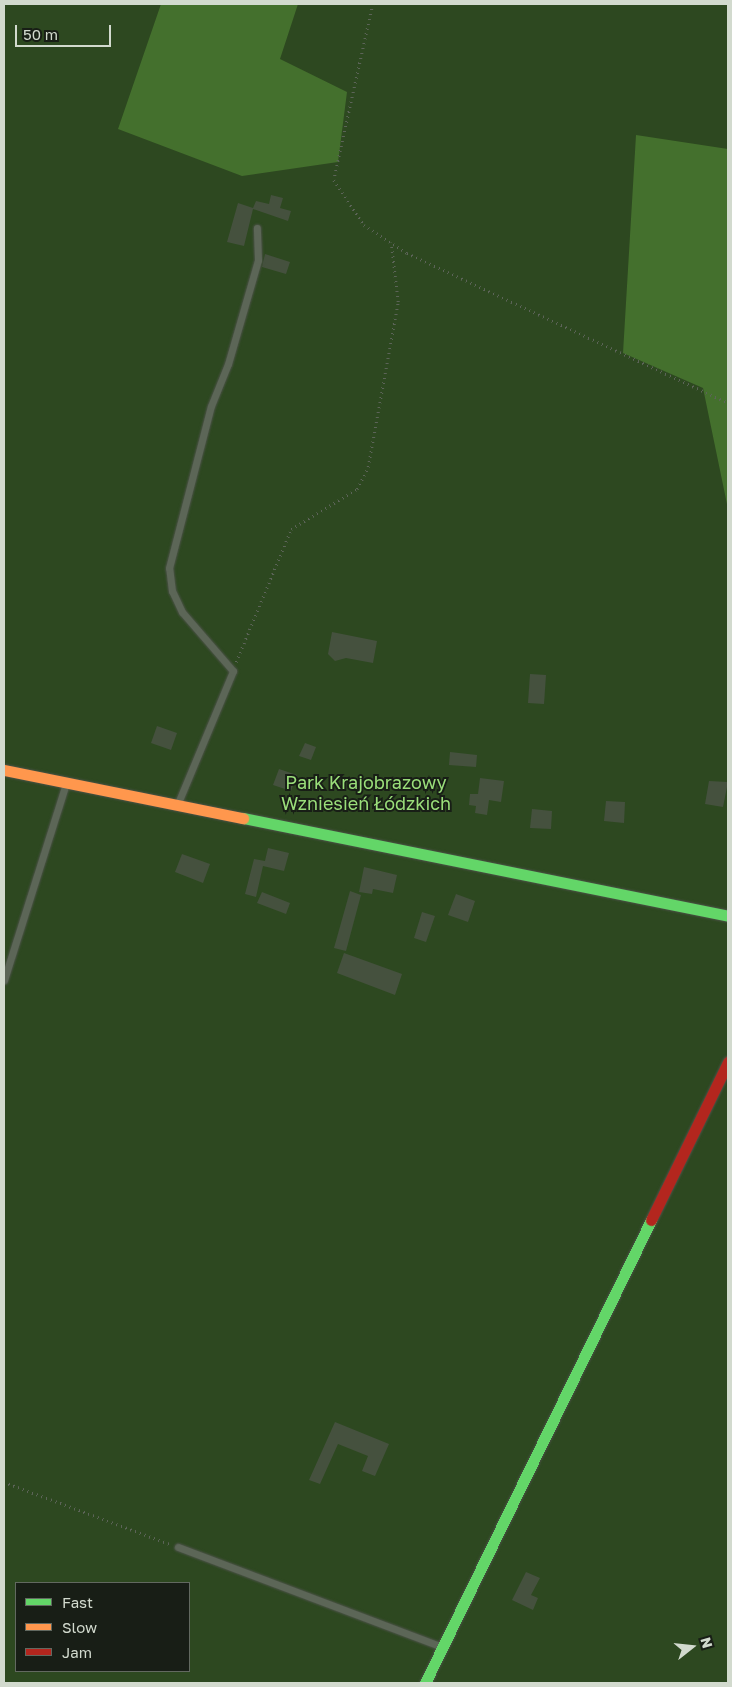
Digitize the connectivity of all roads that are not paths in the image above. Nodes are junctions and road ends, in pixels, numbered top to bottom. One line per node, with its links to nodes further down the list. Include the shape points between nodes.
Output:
1 (256, 228): 4 (lane, via 258,260 228,364 211,406 169,568 172,591 182,612 233,671)
2 (4, 770): 3 (street)
3 (66, 783): 4 (street); 6 (lane)
4 (177, 806): 5 (street)
5 (728, 916)
6 (4, 980)
7 (728, 1062): 9 (street)
8 (178, 1547): 9 (lane)
9 (442, 1647): 10 (street)
10 (424, 1683)

